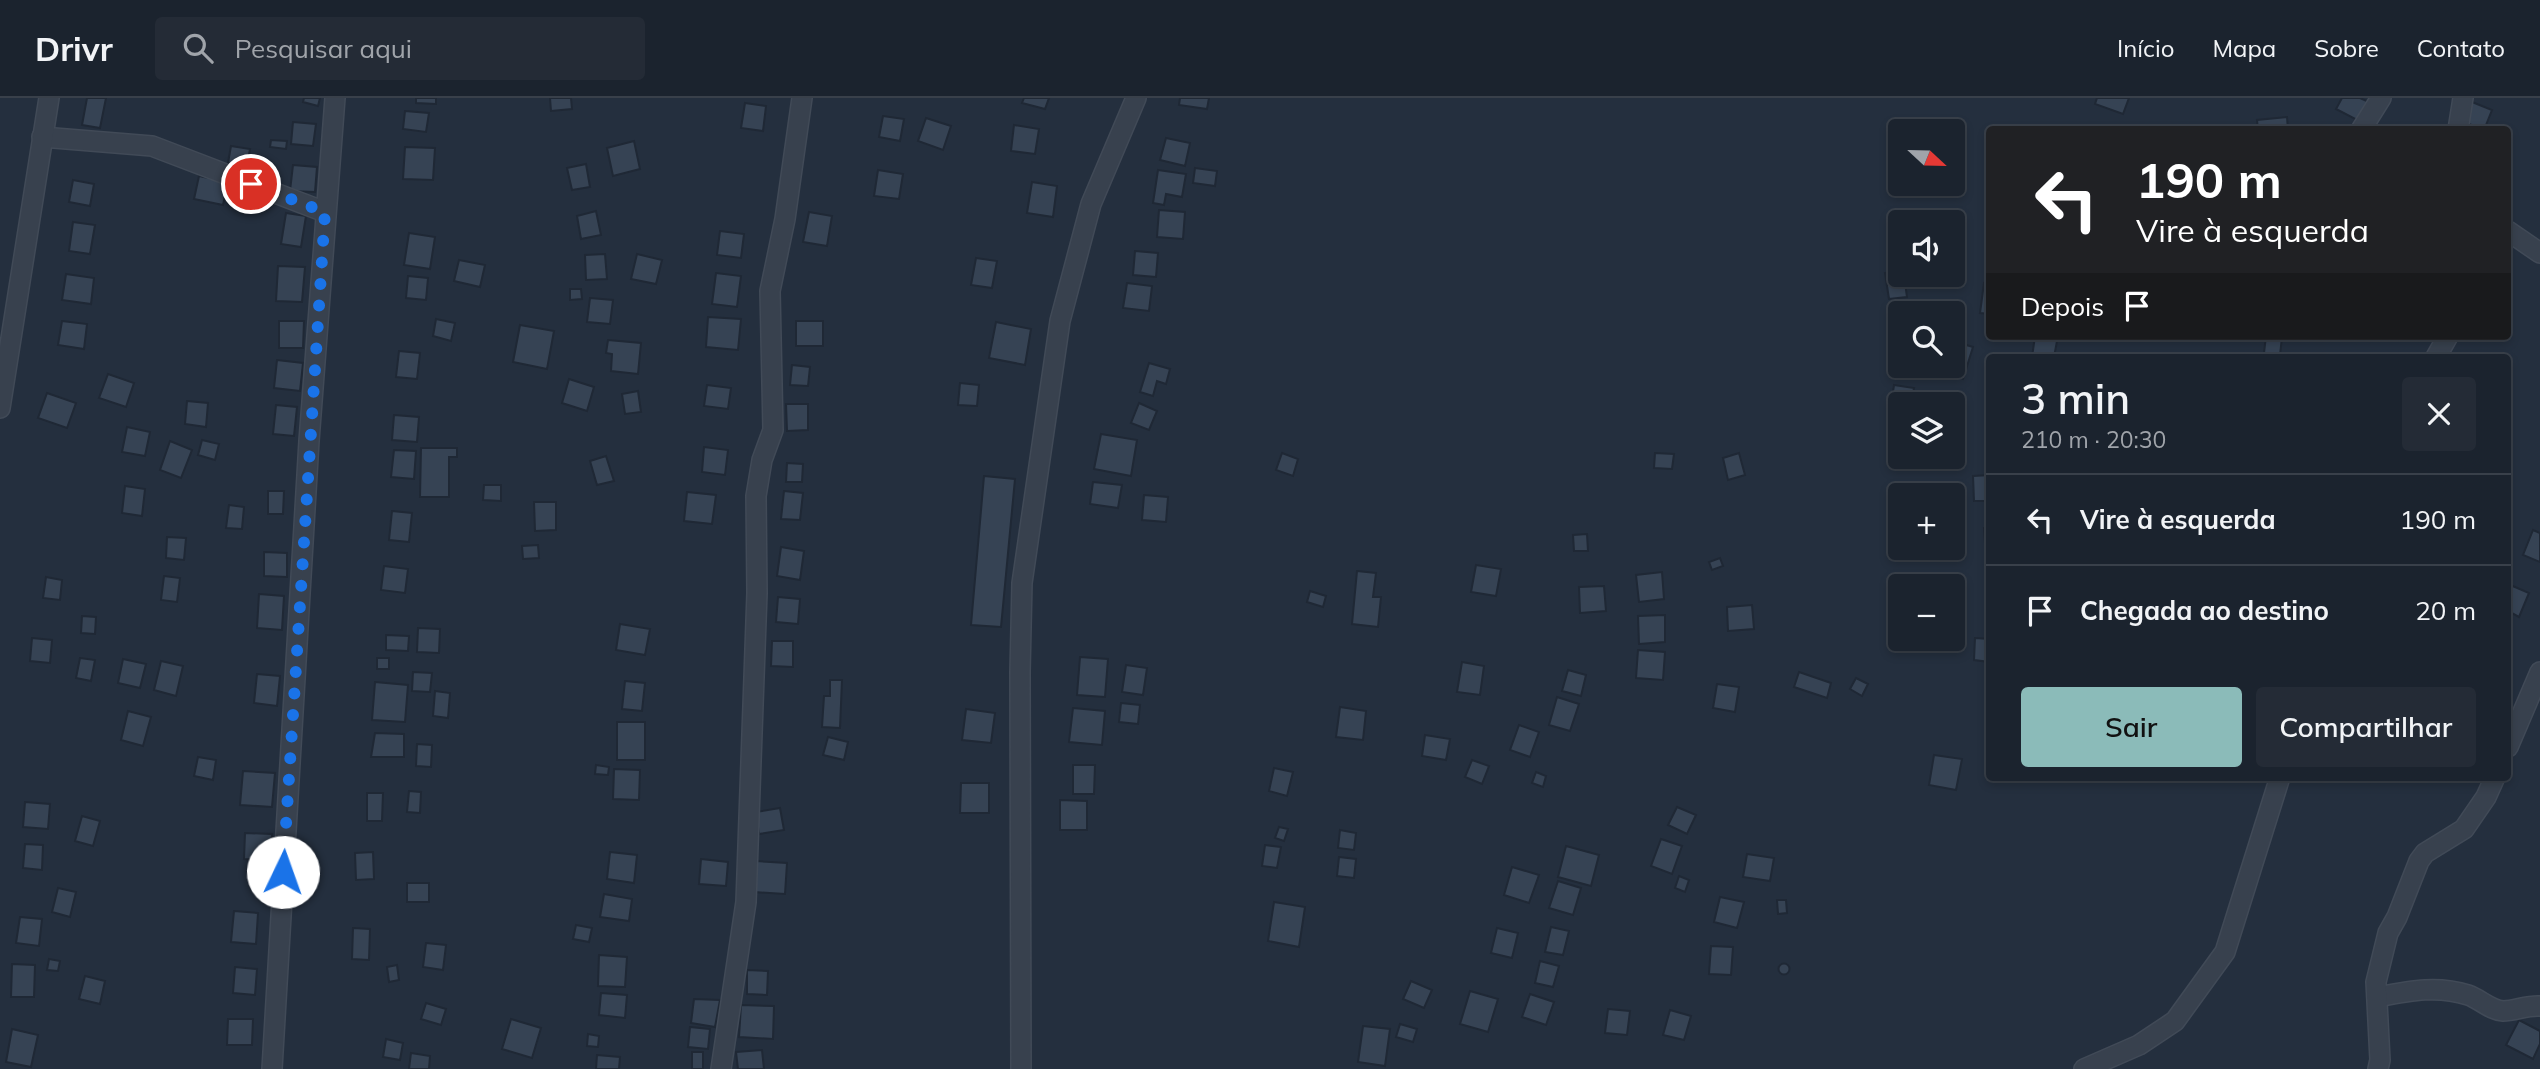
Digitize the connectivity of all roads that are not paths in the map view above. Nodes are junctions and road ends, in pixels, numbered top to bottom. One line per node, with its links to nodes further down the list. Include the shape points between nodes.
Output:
1 (49, 98): 9 (street)
2 (335, 98): 10 (street)
3 (802, 98): 22 (street, via 770,291 773,430 756,495 746,902)
4 (1136, 98): 23 (street, via 1091,204 1060,321 1022,583)
5 (2381, 98): 7 (street)
6 (2463, 98): 8 (street)
7 (2364, 126)
8 (2459, 126)
9 (42, 136): 10 (street, via 152,146); 13 (street)
10 (325, 212): 21 (street)
11 (2511, 233): 12 (street)
12 (2540, 253)
13 (2, 380): 14 (street)
14 (0, 408)
15 (2540, 671): 16 (street)
16 (2511, 740)
17 (2279, 781): 24 (street, via 2225,952 2175,1021 2139,1045)
18 (2493, 781): 19 (street, via 2464,828 2426,853 2414,869 2388,933 2376,982)
19 (2377, 998): 20 (street, via 2438,988 2504,1011); 25 (street)
20 (2540, 1006)
21 (272, 1069)
22 (721, 1069)
23 (1021, 1069)
24 (2084, 1069)
25 (2378, 1069)

